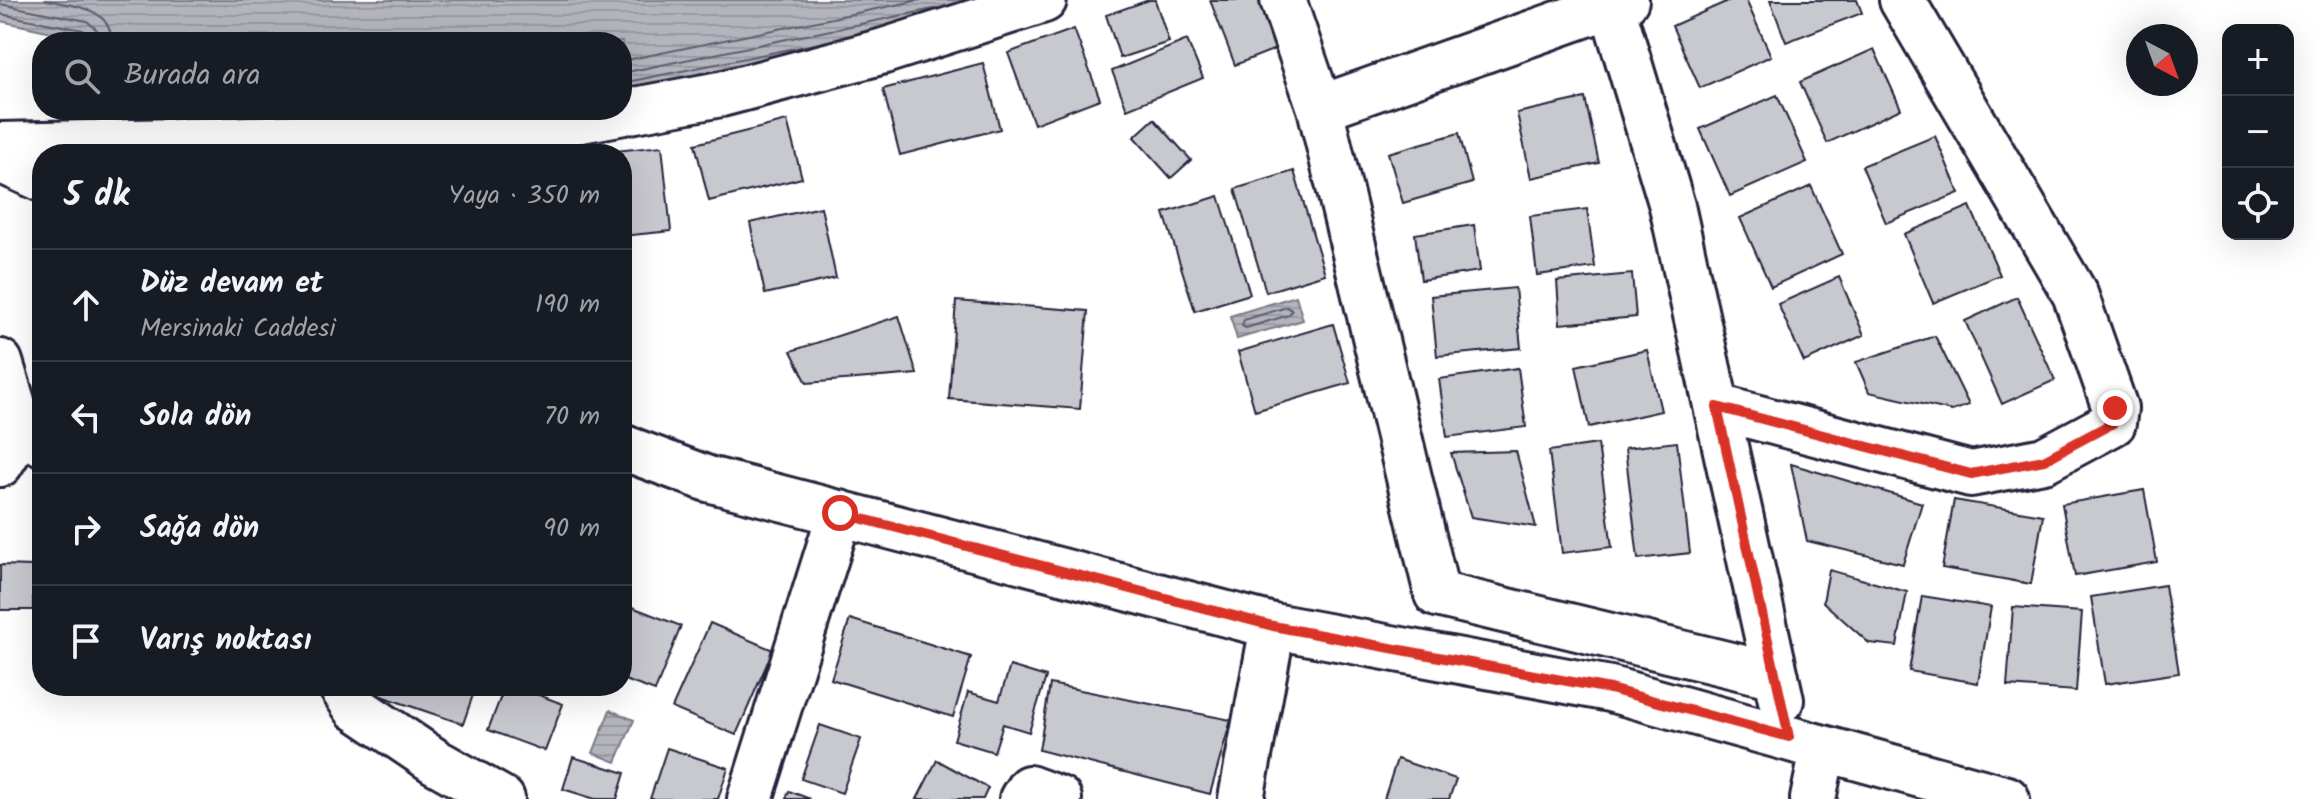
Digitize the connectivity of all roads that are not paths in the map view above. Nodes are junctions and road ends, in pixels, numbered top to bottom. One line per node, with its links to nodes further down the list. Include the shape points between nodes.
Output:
1 (1044, 0): 6 (street, via 884,51 721,94)
2 (1283, 0): 5 (street)
3 (1902, 0): 14 (street, via 2075,294 2115,408 2113,423 2044,460 1971,474)
4 (1619, 3): 5 (street); 14 (street)
5 (1320, 108): 19 (street, via 1437,594)
6 (632, 110)
7 (581, 120): 9 (street, via 543,127)
8 (32, 144): 10 (street)
9 (44, 144)
10 (0, 145)
11 (0, 160): 12 (street)
12 (32, 174)
13 (0, 362): 15 (street)
14 (1717, 407): 19 (street)
15 (21, 446)
16 (632, 451): 17 (street, via 708,479)
17 (840, 513): 18 (street); 23 (street)
18 (1273, 626): 21 (street, via 1610,689); 26 (street)
19 (1776, 676): 21 (street)
20 (348, 696): 22 (street, via 356,708 436,762)
21 (1806, 744): 27 (street); 28 (street)
22 (502, 799)
23 (750, 799)
24 (1022, 799): 25 (street, via 1029,788)
25 (1059, 799)
26 (1241, 799)
27 (1813, 799)
28 (2007, 799)

